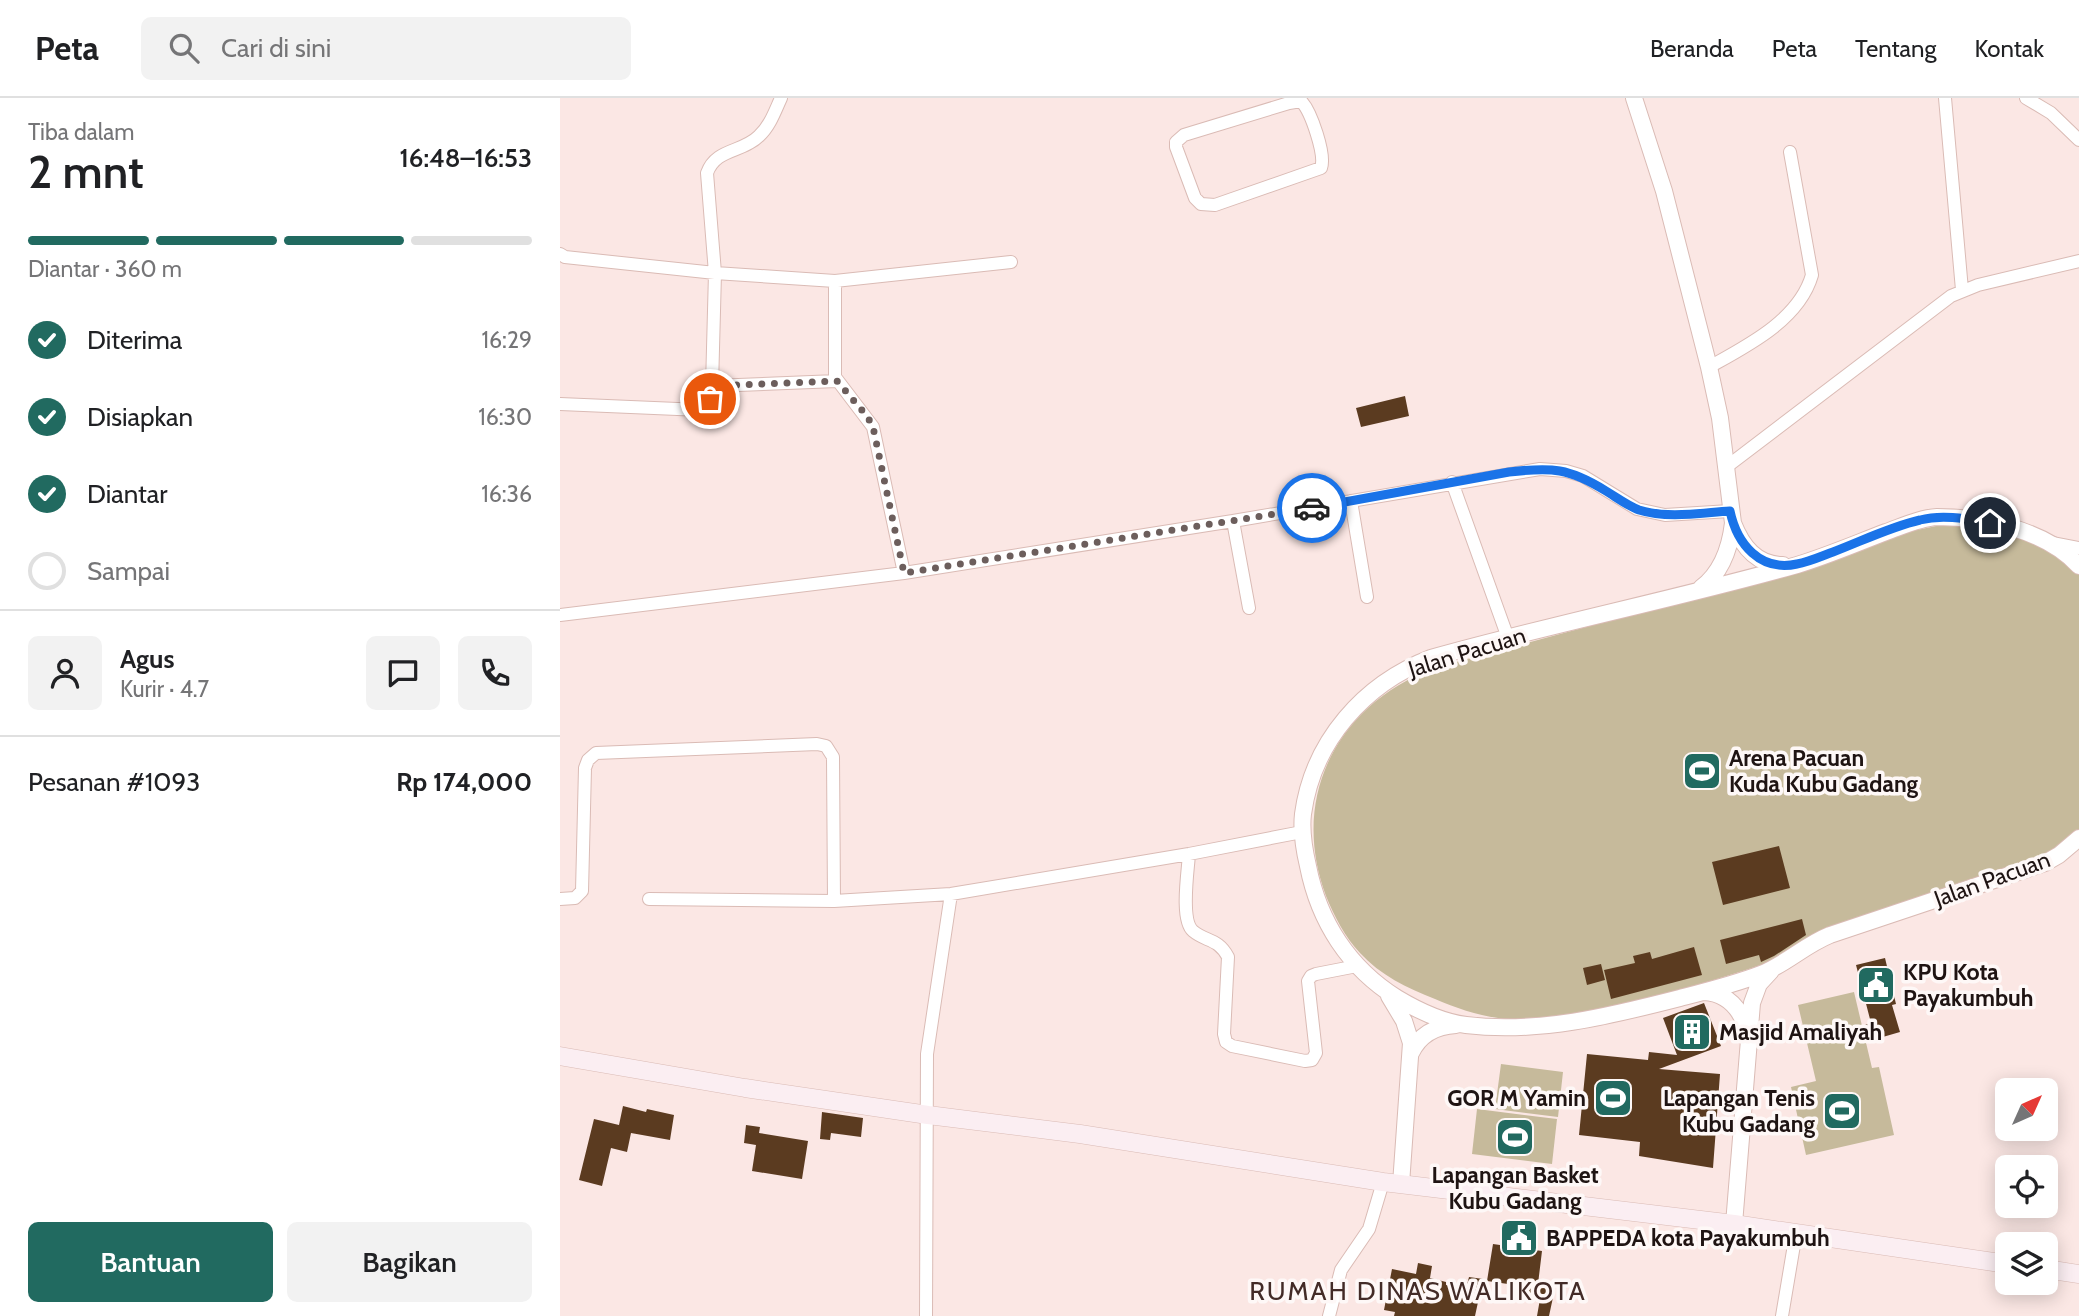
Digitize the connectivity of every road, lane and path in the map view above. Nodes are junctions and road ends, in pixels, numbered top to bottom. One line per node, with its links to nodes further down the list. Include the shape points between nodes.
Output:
1 (781, 98): 11 (street, via 760,136 719,156 707,173)
2 (1634, 98): 14 (street, via 1664,191)
3 (1945, 98): 13 (street)
4 (2026, 98): 6 (street, via 2051,113)
5 (1288, 100): 5 (street, via 1301,102 1310,114 1323,160 1321,168 1215,205 1195,198 1176,147 1179,138)
6 (2079, 140)
7 (1790, 152): 14 (street, via 1812,275 1808,290 1760,339)
8 (560, 254): 11 (street)
9 (2079, 261): 13 (street)
10 (1011, 262): 12 (street)
11 (715, 273): 12 (street); 16 (street)
12 (835, 281): 15 (street)
13 (1962, 290): 18 (street)
14 (1709, 367): 18 (street)
15 (837, 381): 16 (street); 27 (street, via 873,427)
16 (712, 386): 17 (street, via 709,404 701,410)
17 (560, 404)
18 (1725, 468): 21 (street)
19 (1452, 482): 20 (street); 21 (street, via 1540,469 1566,471 1637,509 1664,515); 32 (street)
20 (1350, 501): 22 (street); 29 (street)
21 (1731, 517): 25 (street, via 1745,547 1760,560); 28 (street, via 1728,547 1719,568)
22 (1233, 521): 27 (street); 30 (street)
23 (2051, 543): 24 (street); 25 (street, Jalan Pacuan, via 1990,523 1935,517); 26 (street, Jalan Pacuan)
24 (2079, 548)
25 (1796, 565): 28 (street, Jalan Pacuan)
26 (2079, 566)
27 (904, 573): 31 (street)
28 (1698, 591): 32 (street, Jalan Pacuan)
29 (1367, 597)
30 (1249, 608)
31 (560, 615)
32 (1508, 638): 33 (street, Jalan Pacuan, via 1416,664 1364,698 1343,722 1316,769)
33 (1302, 832): 35 (street); 41 (street, Jalan Pacuan, via 1322,913)
34 (2079, 838): 40 (street, Jalan Pacuan, via 2045,863 1830,935)
35 (1189, 855): 36 (street); 41 (street, via 1186,921 1192,930 1223,947 1228,957 1224,1034 1232,1046 1312,1060 1316,1053 1308,981 1316,974)
36 (951, 894): 39 (street); 48 (street, via 927,1054)
37 (560, 899): 39 (street, via 575,898 582,891 585,768 596,752 817,744 826,746 833,757)
38 (649, 899): 39 (street)
39 (835, 901)
40 (1785, 961): 43 (street, Jalan Pacuan, via 1763,973); 45 (street, via 1755,992)
41 (1357, 966): 42 (street, Jalan Pacuan)
42 (1383, 989): 44 (street, Jalan Pacuan, via 1424,1012); 46 (street, via 1404,1021)
43 (1701, 992): 44 (street, Jalan Pacuan, via 1589,1020 1512,1027); 45 (street, via 1731,1002)
44 (1464, 1025): 46 (street, via 1432,1030)
45 (1748, 1032): 50 (street)
46 (1411, 1053): 49 (street)
47 (560, 1056): 48 (main road)
48 (928, 1115): 49 (main road); 55 (street)
49 (1392, 1183): 50 (main road); 56 (street, via 1341,1270)
50 (1734, 1224): 51 (main road)
51 (1796, 1233): 52 (main road); 57 (street)
52 (1995, 1262)
53 (2058, 1271): 54 (main road)
54 (2079, 1274)
55 (926, 1316)
56 (1329, 1316)
57 (1782, 1316)

